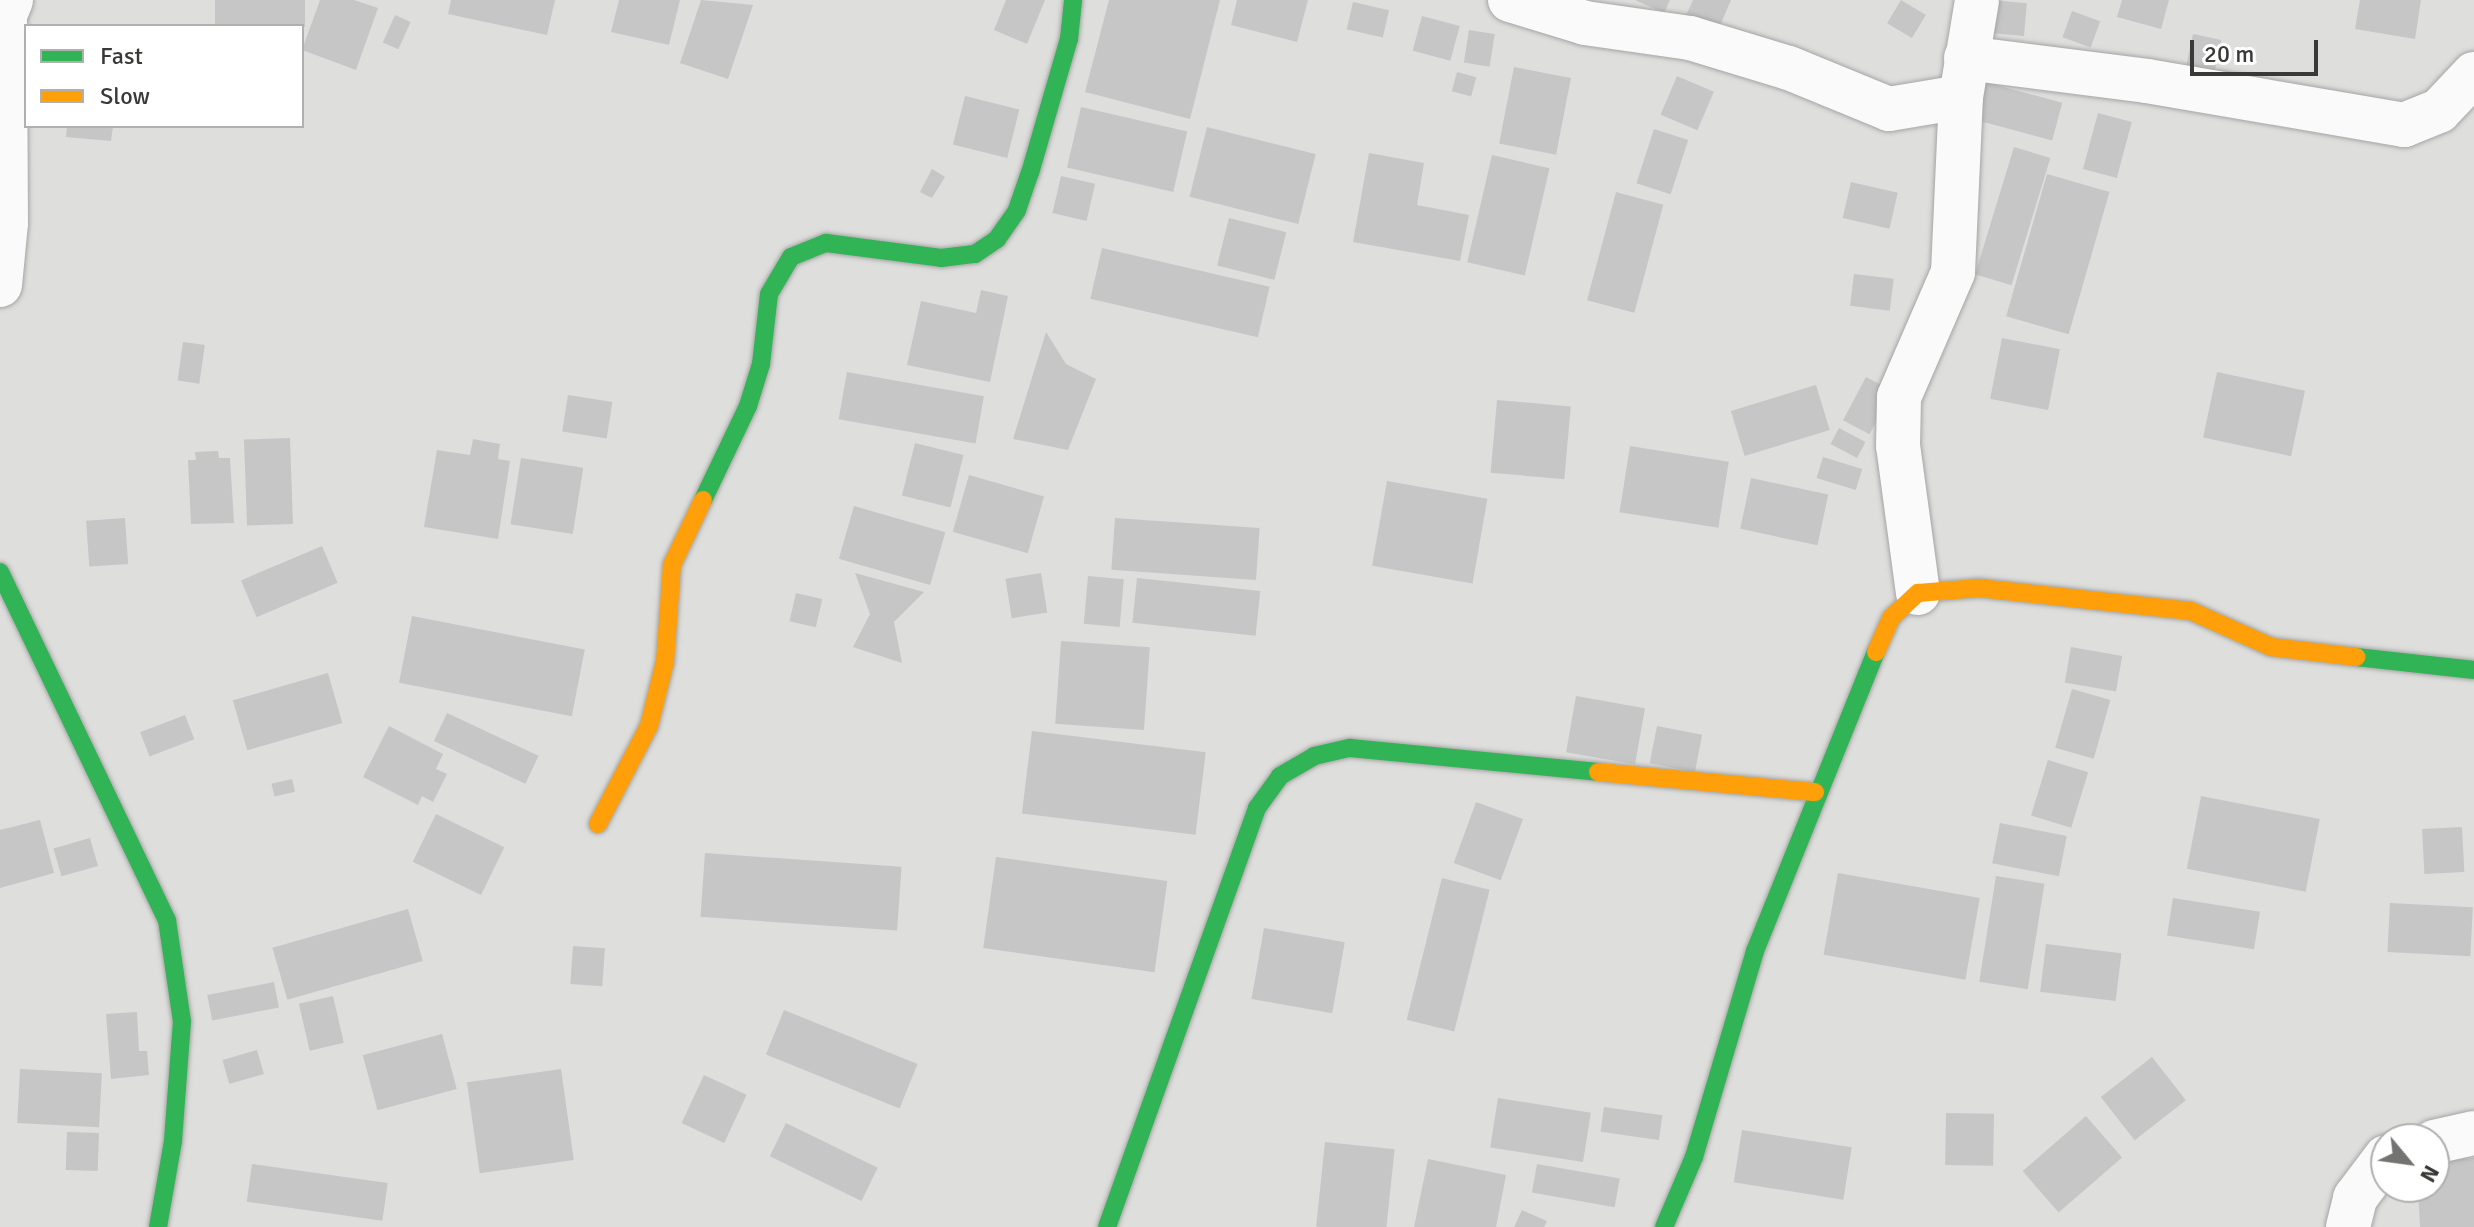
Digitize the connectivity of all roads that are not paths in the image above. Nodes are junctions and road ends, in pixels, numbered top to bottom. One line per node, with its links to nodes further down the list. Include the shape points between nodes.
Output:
1 (11, 0): 7 (street, via 5,15 6,223)
2 (1073, 0): 12 (street, via 1069,39 1030,173 1017,210 997,239 975,254 941,258 826,243 791,257 769,294 761,364 748,406 672,565 665,662 649,726)
3 (1510, 0): 6 (street, via 1585,23 1690,38 1789,68 1889,109)
4 (1977, 0): 6 (street)
5 (2474, 74): 6 (street, via 2439,111 2404,125)
6 (1963, 77): 9 (street, via 1953,272 1899,397 1898,446)
7 (0, 285)
8 (0, 572): 16 (street, via 167,920 182,1021 173,1141)
9 (1918, 593): 10 (street, via 1979,588 2191,611 2271,647); 11 (street, via 1891,618)
10 (2474, 670)
11 (1815, 792): 17 (street, via 1662,774 1532,769 1405,749 1350,748 1314,756 1280,776 1257,808); 18 (street, via 1755,951 1694,1157)
12 (598, 824)
13 (2474, 1133): 14 (street)
14 (2450, 1138)
15 (2370, 1178): 19 (street, via 2355,1198)
16 (158, 1227)
17 (1107, 1227)
18 (1664, 1227)
19 (2348, 1227)

